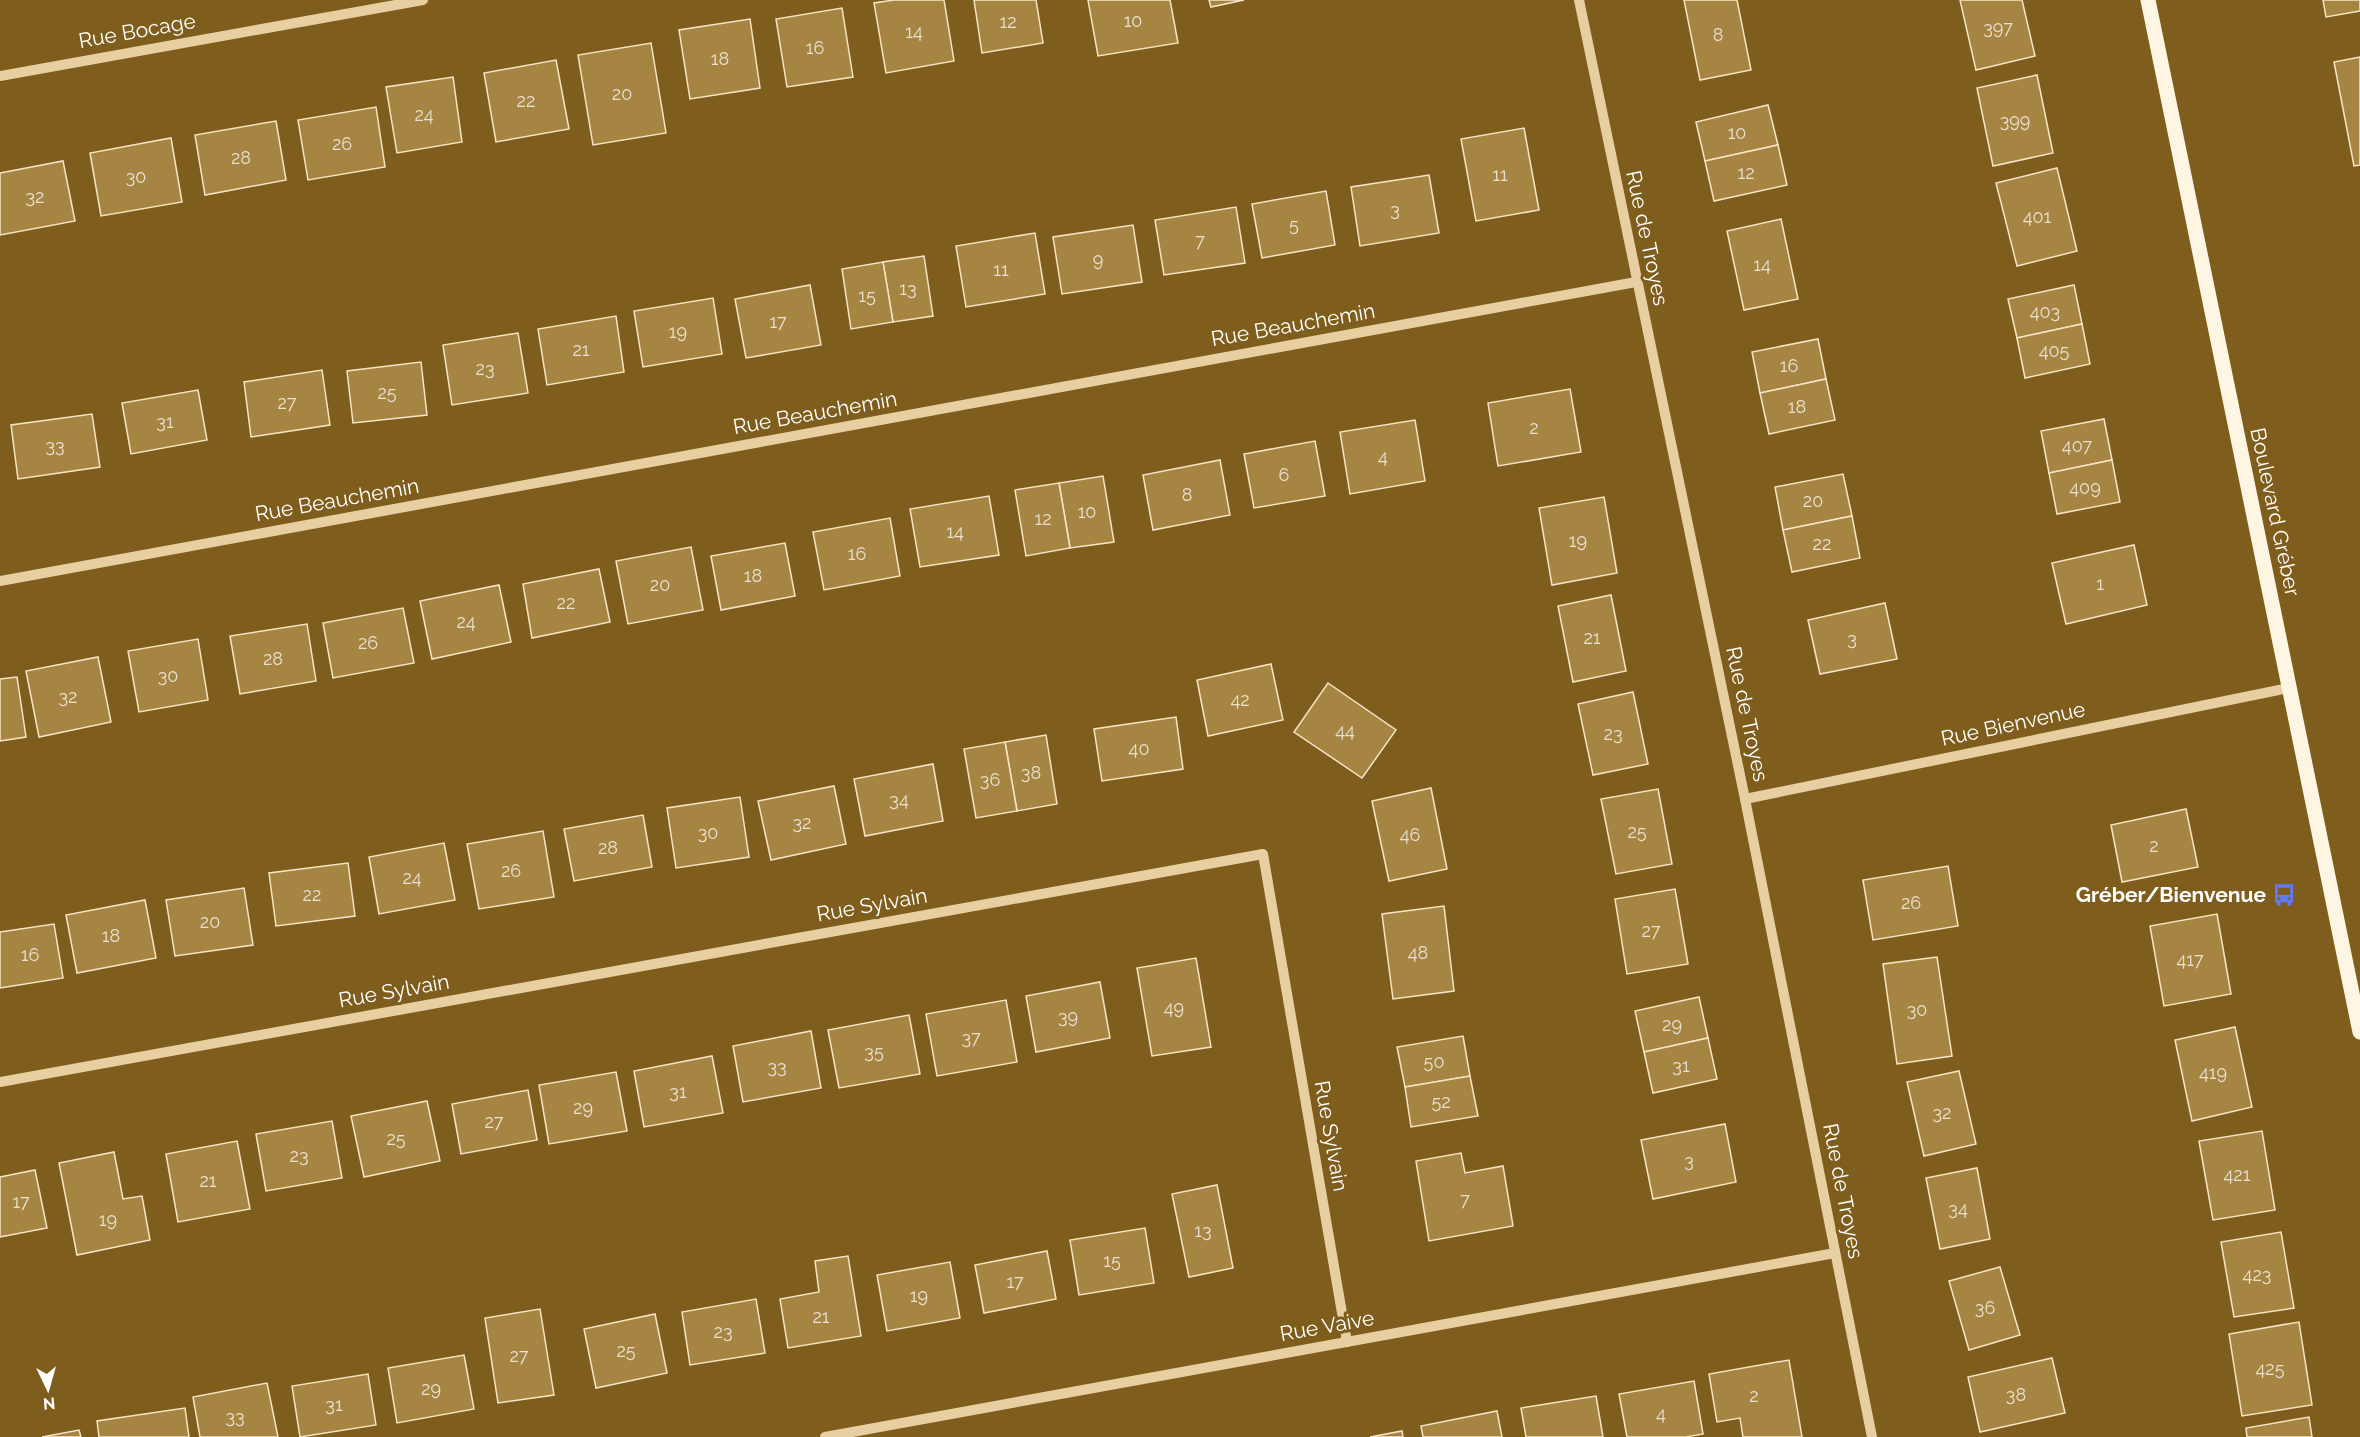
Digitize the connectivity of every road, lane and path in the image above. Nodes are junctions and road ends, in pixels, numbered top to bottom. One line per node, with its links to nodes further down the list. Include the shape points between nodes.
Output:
1 (423, 0): 4 (street, Rue Bocage)
2 (1579, 0): 5 (street, Rue de Troyes)
3 (2148, 0): 7 (main road, Boulevard Gréber)
4 (0, 76)
5 (1636, 282): 6 (street, Rue Beauchemin); 8 (street, Rue de Troyes)
6 (0, 581)
7 (2289, 688): 8 (street, Rue Bienvenue); 9 (main road, Boulevard Gréber)
8 (1745, 799): 11 (street, Rue de Troyes)
9 (2360, 1032)
10 (0, 1082): 12 (street, Rue Sylvain, via 1263,854)
11 (1836, 1253): 12 (street, Rue Vaive); 14 (street, Rue de Troyes)
12 (1347, 1342): 13 (street, Rue Vaive)
13 (825, 1437)
14 (1872, 1437)

